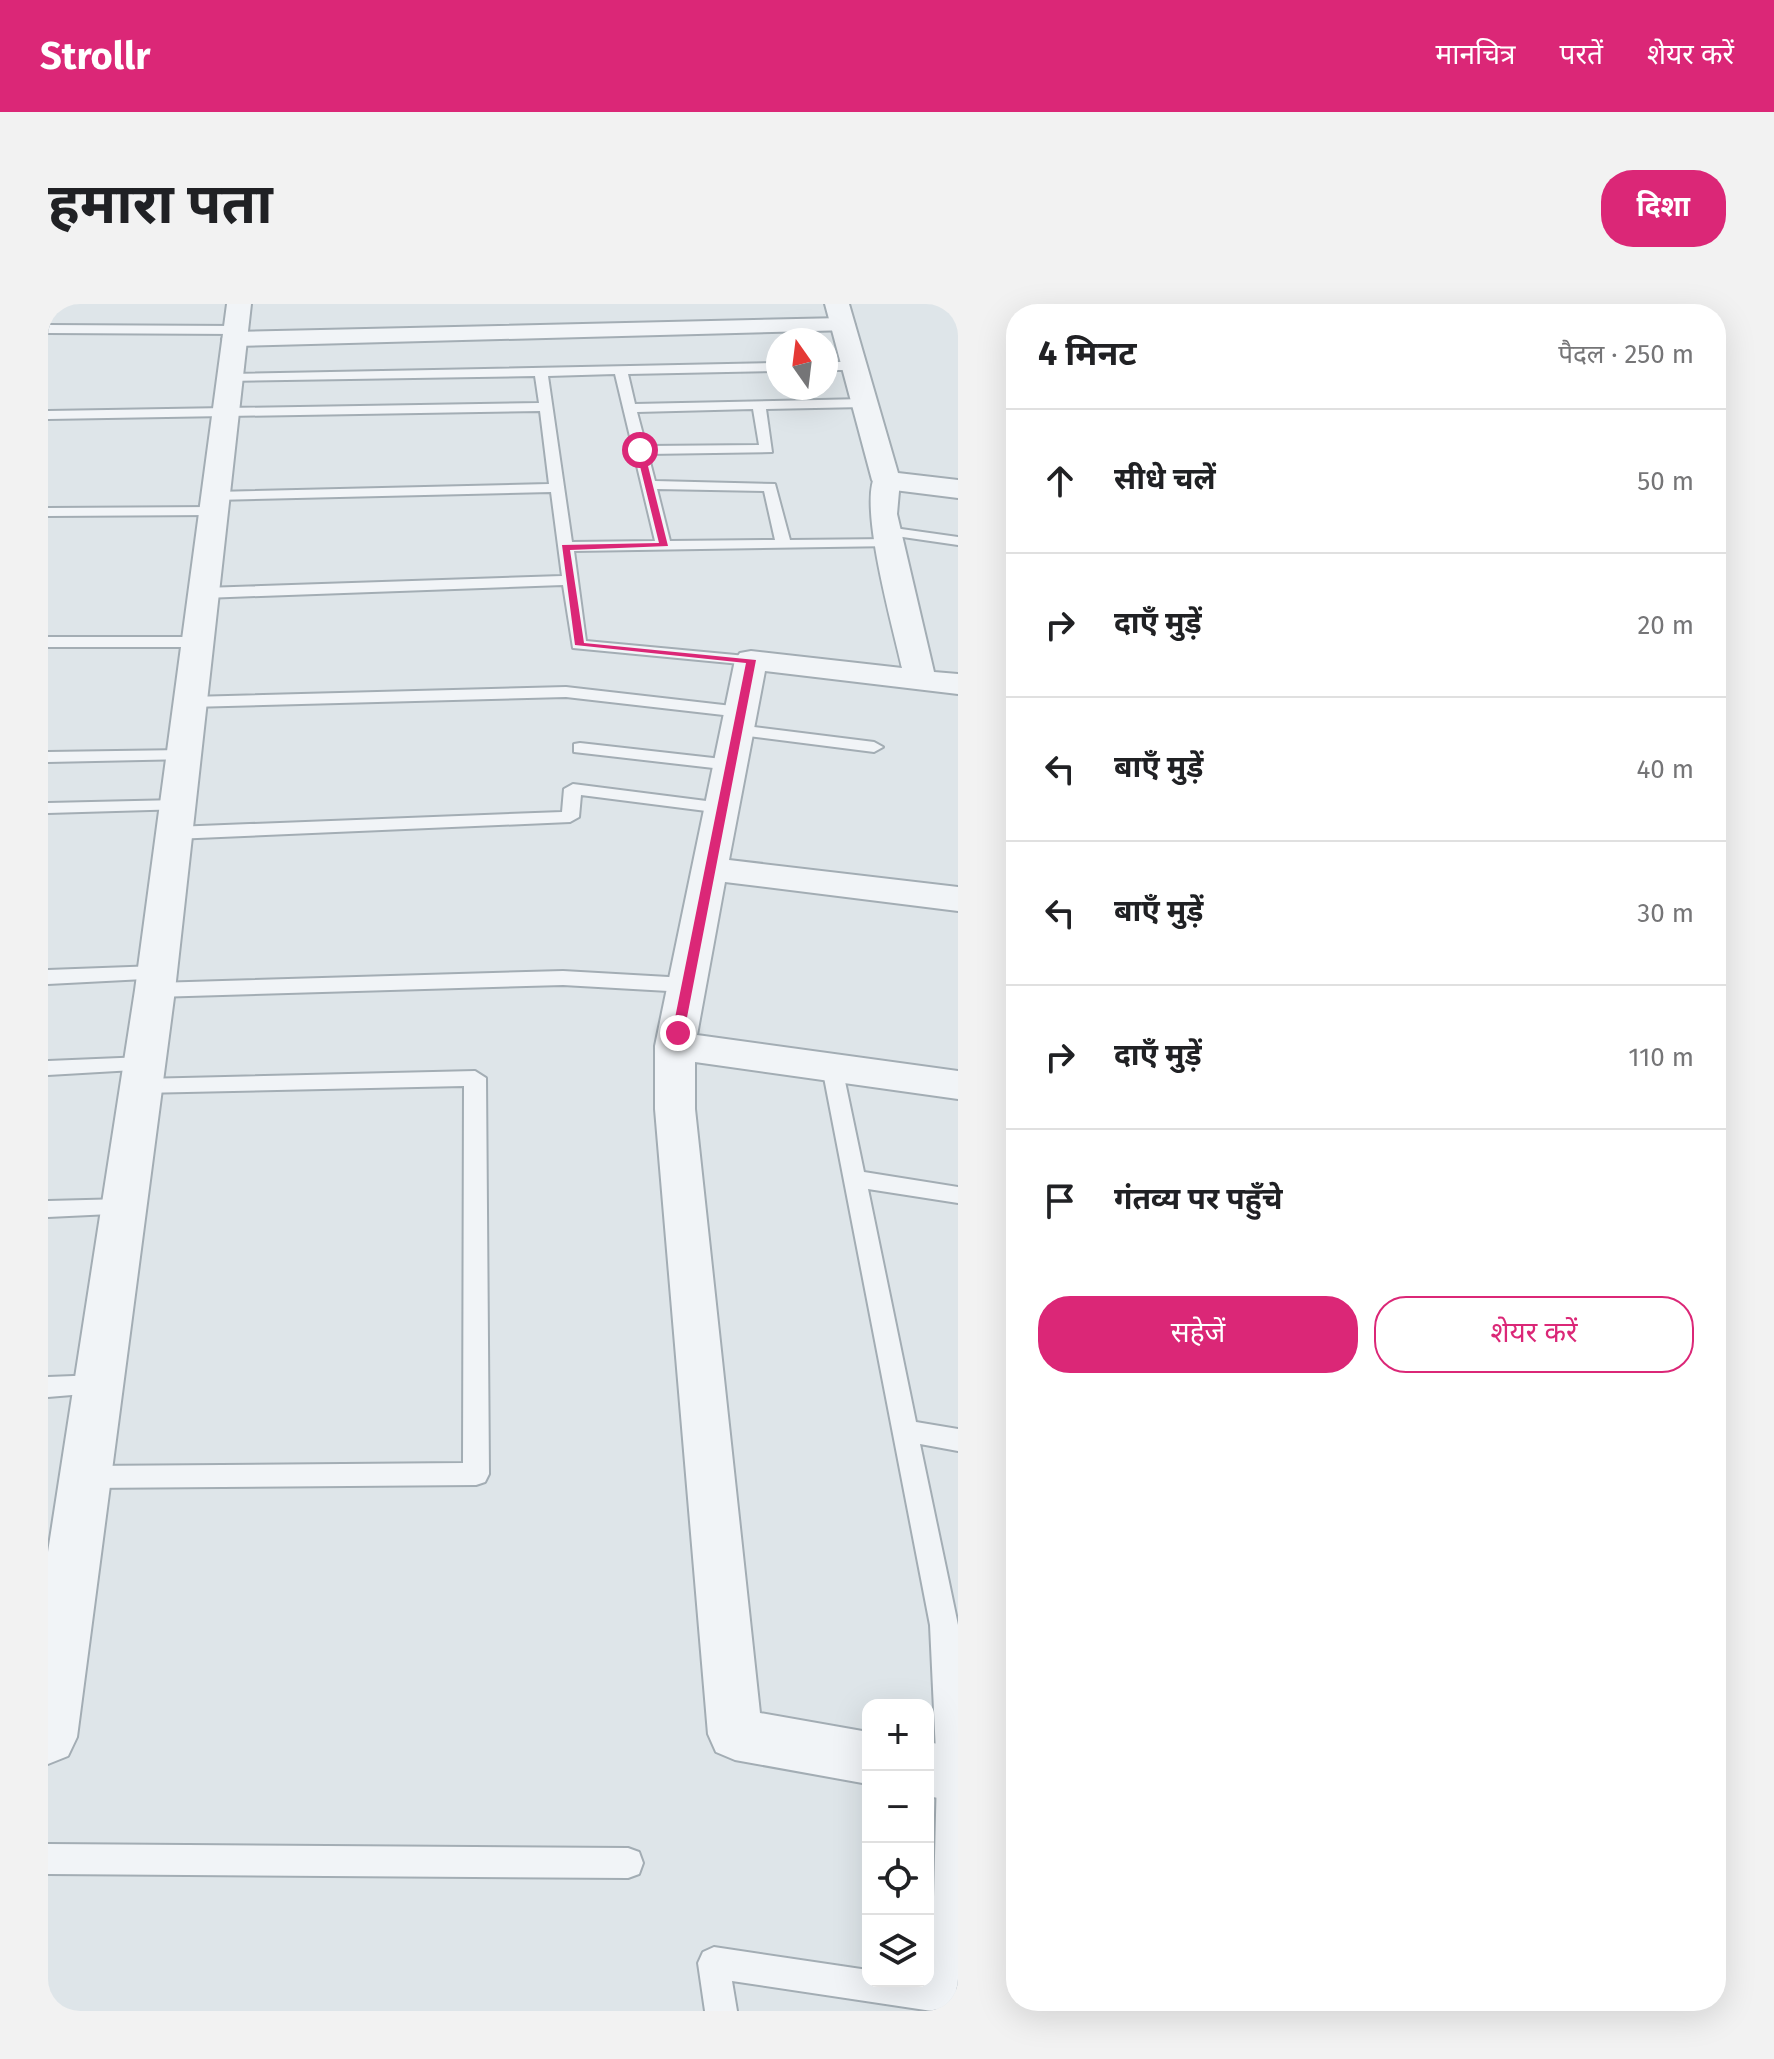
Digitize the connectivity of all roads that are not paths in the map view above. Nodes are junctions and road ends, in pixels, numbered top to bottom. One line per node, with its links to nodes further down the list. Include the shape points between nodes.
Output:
1 (393, 304): 4 (street)
2 (840, 315): 4 (street); 7 (street)
3 (48, 329): 5 (lane)
4 (392, 335): 5 (street)
5 (233, 353): 10 (lane); 13 (lane); 15 (lane); 21 (street)
6 (838, 366): 7 (lane)
7 (854, 366): 11 (street)
8 (766, 367): 9 (lane)
9 (620, 370): 10 (lane); 14 (lane)
10 (541, 372): 13 (lane)
11 (864, 403): 12 (lane); 17 (street)
12 (759, 405): 14 (lane); 16 (lane, via 767,449)
13 (544, 407): 19 (lane)
14 (630, 408): 16 (lane)
15 (48, 415)
16 (640, 450): 18 (lane)
17 (886, 480): 20 (street); 23 (street, via 883,514)
18 (649, 485): 25 (lane, via 770,487); 26 (lane)
19 (557, 488): 21 (lane); 27 (lane)
20 (958, 489)
21 (214, 503): 22 (lane); 29 (street)
22 (48, 512)
23 (889, 537): 24 (lane); 25 (lane); 33 (street)
24 (958, 541)
25 (783, 544): 26 (lane)
26 (664, 546): 27 (lane)
27 (565, 547): 28 (lane)
28 (570, 580): 29 (lane); 32 (lane, via 579,645)
29 (204, 593): 31 (street)
30 (48, 642): 31 (lane)
31 (197, 642): 35 (street)
32 (751, 660): 33 (street); 36 (street)
33 (920, 679): 34 (street)
34 (958, 684)
35 (190, 702): 36 (lane, via 566,692); 39 (street)
36 (737, 735): 37 (lane); 38 (lane); 42 (street)
37 (874, 747)
38 (580, 748)
39 (184, 755): 40 (lane); 43 (street)
40 (48, 757)
41 (48, 808): 43 (lane)
42 (722, 808): 43 (lane, via 573,789 570,817); 44 (street)
43 (176, 819): 47 (street)
44 (710, 869): 45 (street); 48 (street)
45 (958, 899)
46 (48, 977): 47 (lane)
47 (156, 981): 48 (lane, via 563,978); 52 (street)
48 (686, 985): 49 (street)
49 (675, 1046): 50 (street); 66 (street, via 675,1109 735,1734)
50 (832, 1067): 53 (street); 54 (lane)
51 (48, 1068): 52 (lane)
52 (143, 1075): 56 (street); 62 (lane, via 475,1078 476,1474)
53 (958, 1085)
54 (854, 1179): 55 (lane); 60 (lane)
55 (958, 1195)
56 (124, 1207): 57 (lane); 58 (street)
57 (48, 1209)
58 (99, 1385): 59 (lane); 62 (street)
59 (48, 1387)
60 (905, 1431): 61 (lane); 67 (lane, via 944,1625)
61 (958, 1440)
62 (85, 1477): 63 (street)
63 (62, 1543): 64 (street)
64 (54, 1655): 65 (street)
65 (48, 1737)
66 (862, 1757)
67 (946, 1773): 70 (lane)
68 (48, 1859): 69 (lane)
69 (628, 1863)
70 (953, 1998): 71 (lane)
71 (915, 2002): 72 (lane, via 714,1963)
72 (721, 2011)

